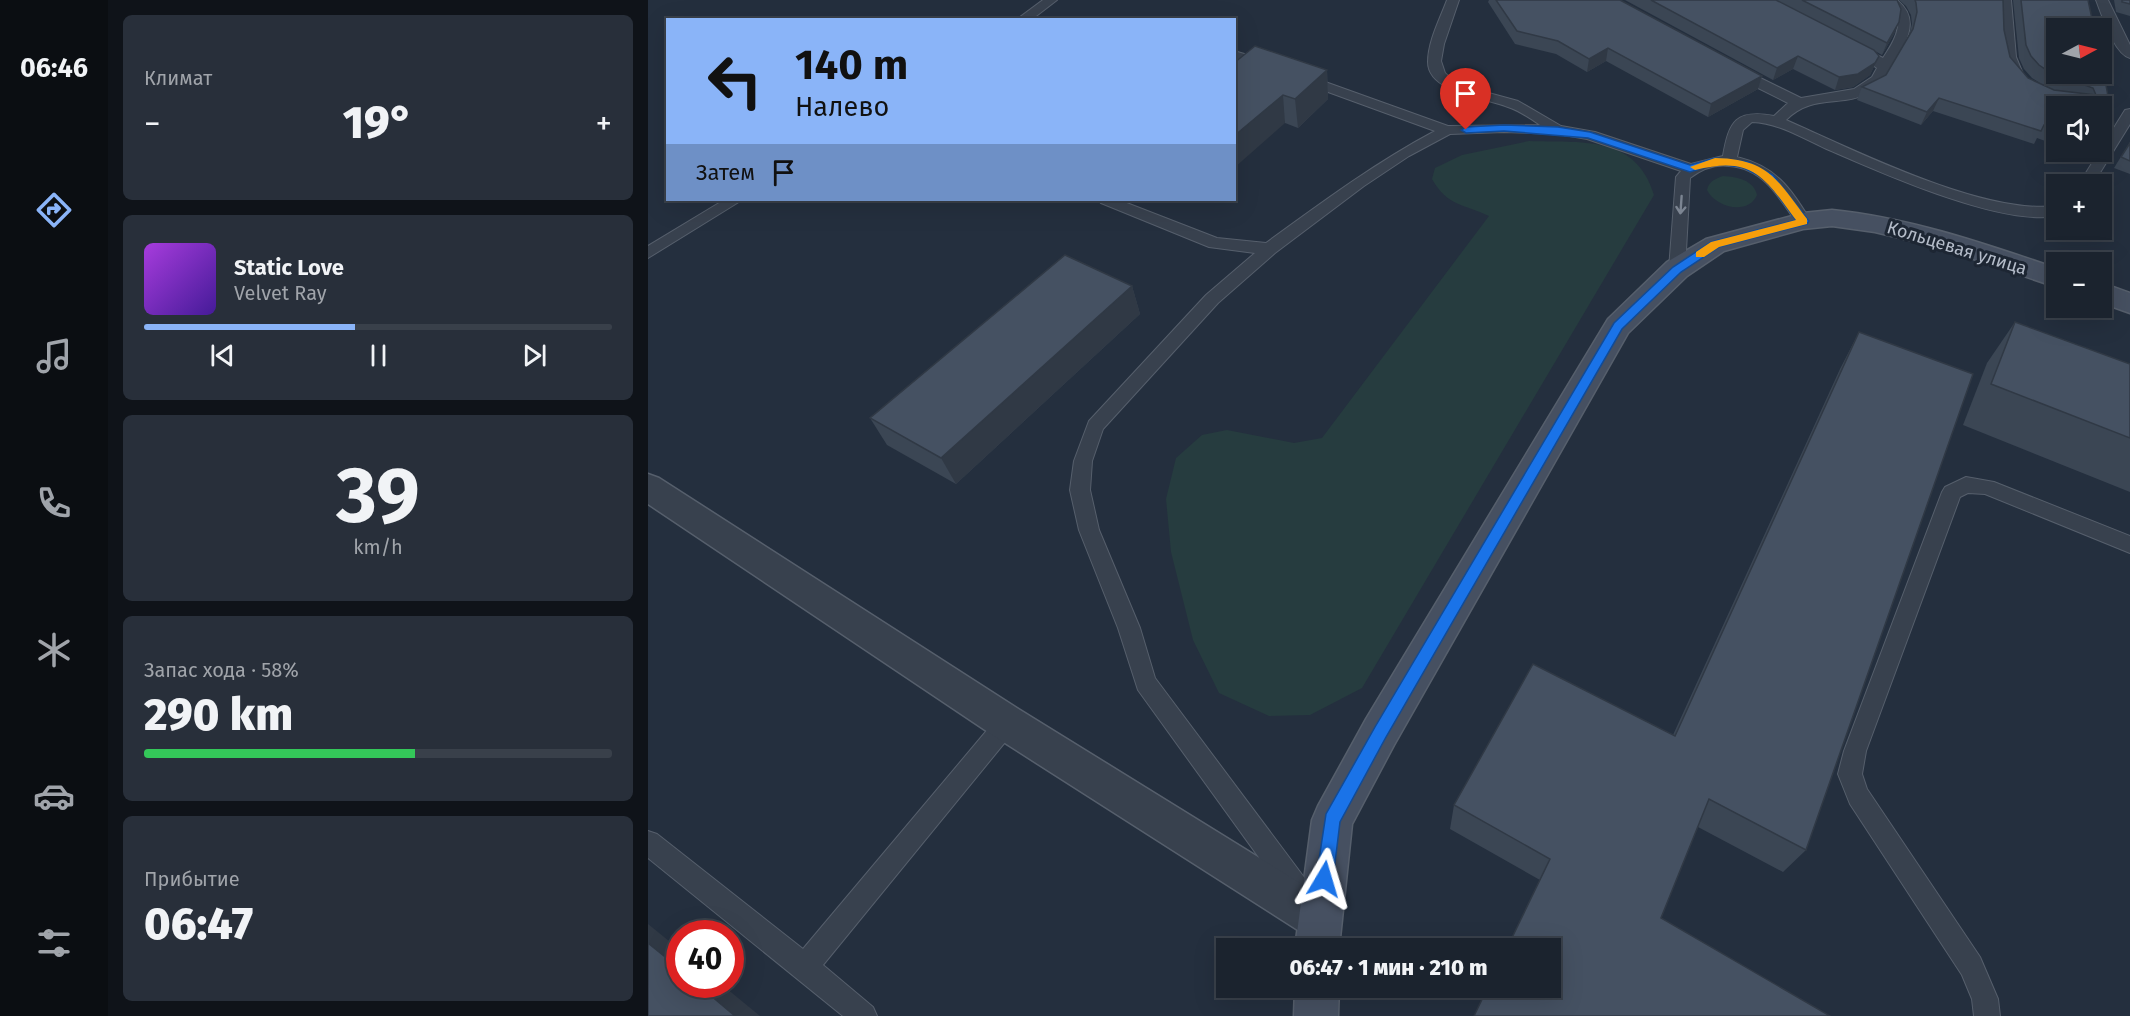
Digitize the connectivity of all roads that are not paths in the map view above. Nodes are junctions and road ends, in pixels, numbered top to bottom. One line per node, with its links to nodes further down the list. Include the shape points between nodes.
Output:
1 (1051, 0): 6 (lane)
2 (1453, 0): 18 (lane, via 1435,57 1440,76 1452,85 1519,107)
3 (1889, 0): 11 (lane, via 1900,8 1904,26 1903,36)
4 (2005, 0): 12 (lane, via 2011,66)
5 (2102, 0): 8 (lane)
6 (1025, 18)
7 (1843, 42): 11 (lane)
8 (2130, 54)
9 (1236, 55): 17 (lane)
10 (1722, 63): 13 (lane)
11 (1884, 67): 13 (lane, via 1869,89)
12 (2026, 85)
13 (1799, 103): 16 (lane)
14 (2112, 116): 15 (lane)
15 (2127, 117): 21 (lane)
16 (1777, 120): 19 (lane, via 1762,117 1742,120 1736,125); 24 (lane, via 1893,173 1983,203)
17 (1447, 130): 18 (lane); 26 (lane, via 1359,183)
18 (1558, 130): 20 (lane, via 1615,142)
19 (1729, 161): 20 (lane); 25 (lane, via 1770,177)
20 (1690, 169): 28 (lane, one-way to 28, via 1683,177)
21 (2092, 174)
22 (732, 201): 27 (lane)
23 (1109, 201): 26 (lane, via 1215,243)
24 (2046, 211)
25 (1803, 221): 28 (street, Кольцевая улица, via 1715,245); 29 (street, Кольцевая улица, via 1832,218 1875,223 1948,241)
26 (1269, 249): 36 (lane, via 1212,299 1095,426 1083,461 1080,490 1089,530 1129,628 1146,683)
27 (648, 253)
28 (1677, 269): 36 (street, Кольцевая улица, via 1618,326 1332,820)
29 (2046, 275)
30 (2112, 297): 31 (street)
31 (2130, 303)
32 (648, 487): 34 (street)
33 (2130, 545): 41 (lane, via 1987,487 1966,485 1952,492 1855,751 1850,774 1858,796 1971,966 1985,999)
34 (1007, 723): 36 (street); 37 (lane)
35 (648, 843): 37 (lane)
36 (1318, 933)
37 (806, 967): 39 (lane)
38 (1317, 998): 40 (street)
39 (864, 1016)
40 (1316, 1016)
41 (1986, 1016)

